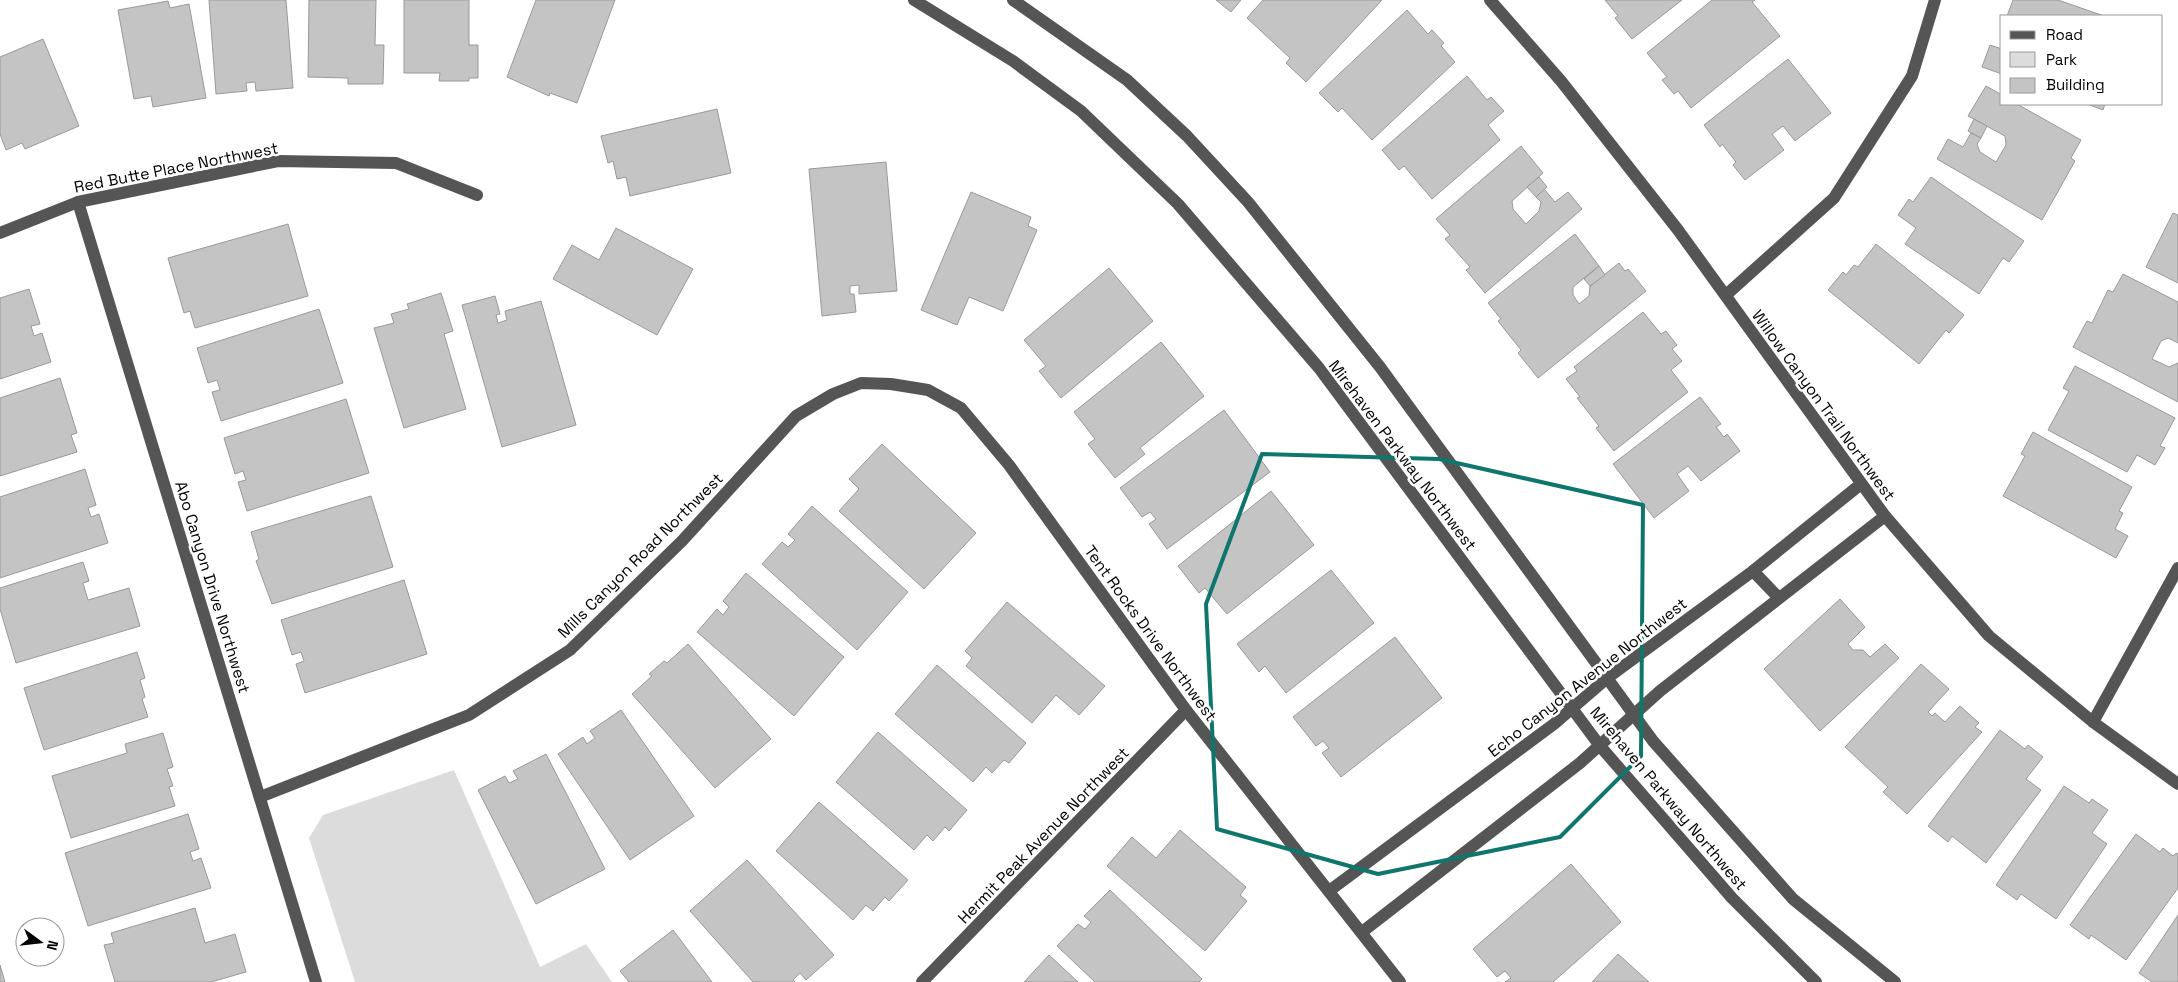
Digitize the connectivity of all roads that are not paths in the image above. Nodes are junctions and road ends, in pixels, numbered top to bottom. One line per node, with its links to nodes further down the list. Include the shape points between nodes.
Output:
1 (914, 0): 16 (street, Mirehaven Parkway Northwest, via 1013,61 1081,111 1178,204 1319,368)
2 (1013, 0): 15 (street, Mirehaven Parkway Northwest, via 1127,80 1187,136 1248,202 1380,367)
3 (1490, 0): 8 (street, Willow Canyon Trail Northwest, via 1561,81)
4 (1936, 0): 8 (street, via 1912,76 1834,198)
5 (477, 195): 6 (street, Red Butte Place Northwest, via 396,163 278,160)
6 (78, 202): 7 (street, Red Butte Place Northwest); 22 (street, Abo Canyon Drive Northwest)
7 (0, 233)
8 (1726, 295): 10 (street, Willow Canyon Trail Northwest)
9 (833, 394): 17 (street, Tent Rocks Drive Northwest, via 860,383 891,384 928,390 961,408 1009,465); 22 (street, Mills Canyon Road Northwest, via 796,416 682,540 570,650 469,715)
10 (1861, 484): 11 (street, Willow Canyon Trail Northwest); 13 (street, Echo Canyon Avenue Northwest)
11 (1885, 516): 14 (street); 19 (street, Willow Canyon Trail Northwest, via 1989,636)
12 (2178, 568): 19 (street)
13 (1753, 571): 14 (street); 15 (street, Echo Canyon Avenue Northwest)
14 (1779, 598): 18 (street, via 1660,691)
15 (1606, 679): 16 (street, Echo Canyon Avenue Northwest); 18 (street, Mirehaven Parkway Northwest)
16 (1572, 706): 20 (street, Mirehaven Parkway Northwest); 23 (street, Echo Canyon Avenue Northwest, via 1554,724)
17 (1186, 710): 23 (street, Tent Rocks Drive Northwest); 26 (street, Hermit Peak Avenue Northwest)
18 (1633, 717): 20 (street); 29 (street, Mirehaven Parkway Northwest, via 1793,899)
19 (2093, 722): 21 (street, Willow Canyon Trail Northwest)
20 (1600, 746): 24 (street); 28 (street, Mirehaven Parkway Northwest, via 1732,898)
21 (2178, 784)
22 (260, 797): 25 (street, Abo Canyon Drive Northwest)
23 (1328, 891): 24 (street, Tent Rocks Drive Northwest)
24 (1362, 932): 27 (street, Tent Rocks Drive Northwest)
25 (316, 982)
26 (922, 982)
27 (1400, 982)
28 (1816, 982)
29 (1895, 982)

